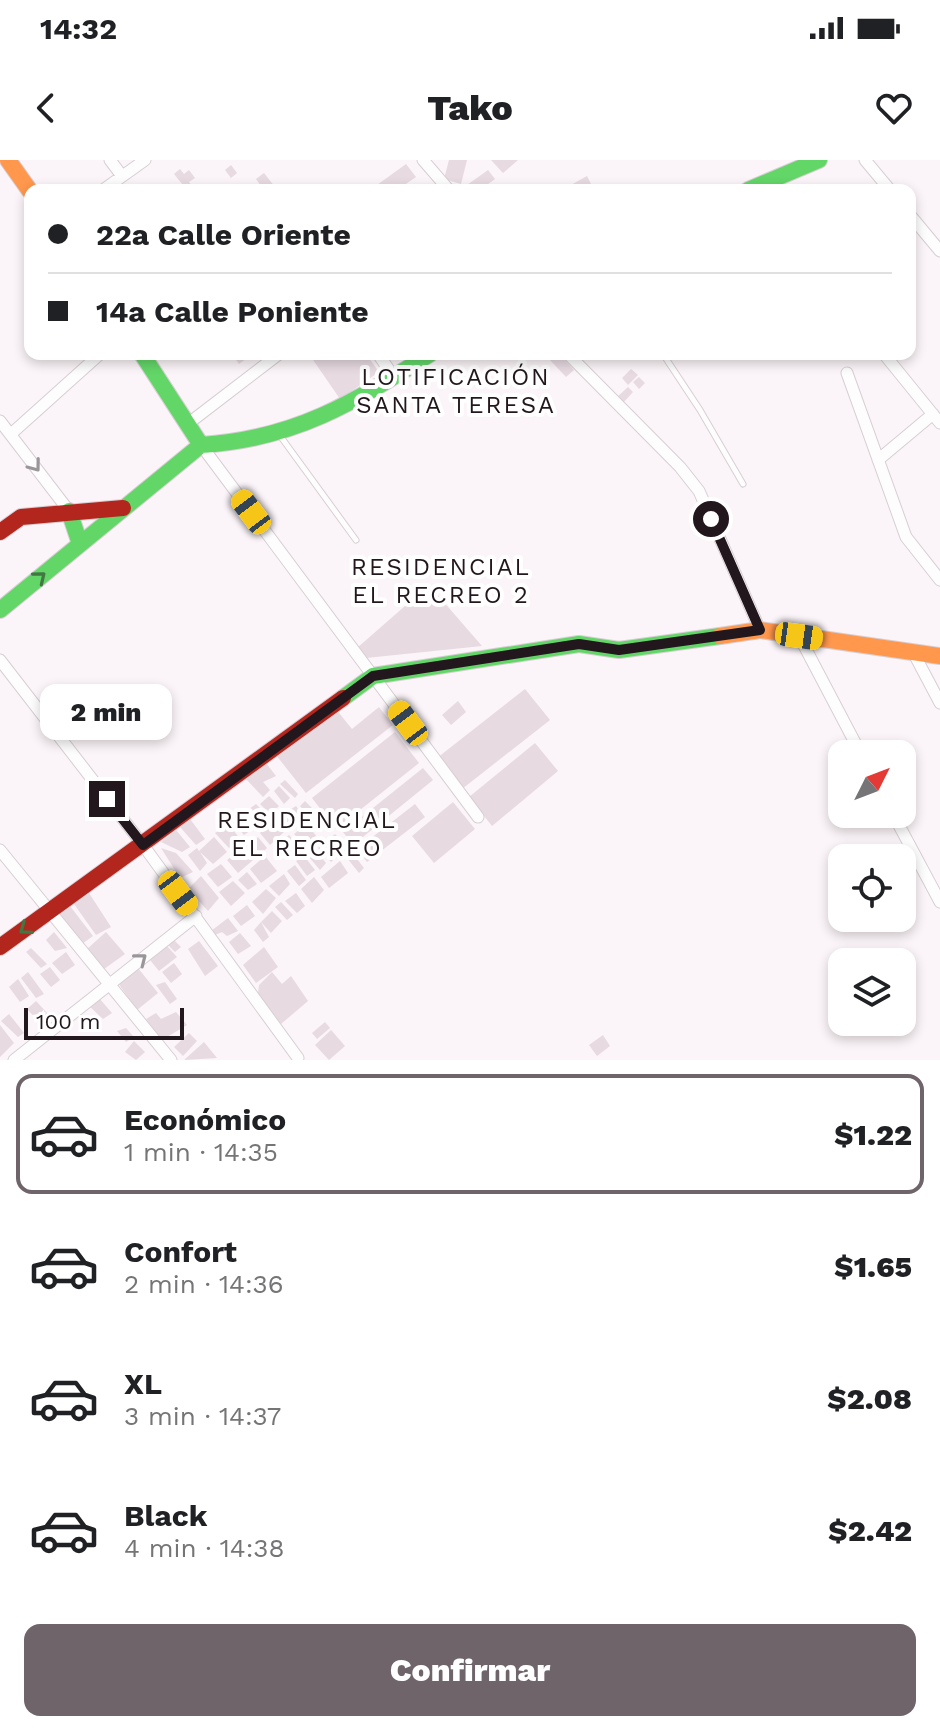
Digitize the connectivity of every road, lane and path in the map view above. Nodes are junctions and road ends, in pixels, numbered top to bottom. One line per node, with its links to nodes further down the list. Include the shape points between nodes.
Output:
1 (8, 160): 8 (street)
2 (110, 160): 7 (street)
3 (145, 160): 7 (street)
4 (423, 160): 10 (street)
5 (819, 160): 11 (street)
6 (865, 160): 12 (street)
7 (122, 176): 9 (street)
8 (25, 184)
9 (111, 184)
10 (444, 184)
11 (762, 184)
12 (885, 184)
13 (916, 222): 14 (street)
14 (940, 251)
15 (93, 360): 28 (street)
16 (146, 360): 27 (street)
17 (271, 360): 27 (street)
18 (382, 360): 24 (street)
19 (421, 360): 24 (street)
20 (574, 360): 40 (street, via 699,491)
21 (667, 360): 32 (lane)
22 (889, 360): 25 (street)
23 (847, 373): 31 (street)
24 (394, 377): 29 (street, via 300,431)
25 (937, 417): 31 (street)
26 (0, 421): 28 (street)
27 (189, 423): 30 (street)
28 (11, 434): 34 (street, one-way to 34)
29 (281, 436): 30 (street, via 237,445); 36 (lane)
30 (201, 445): 33 (street); 45 (street)
31 (878, 460): 38 (street, via 906,537)
32 (743, 484)
33 (123, 508): 34 (street); 37 (street)
34 (69, 511): 35 (street, via 21,517); 37 (street)
35 (0, 532)
36 (356, 540)
37 (80, 544): 39 (street, one-way to 37)
38 (940, 580)
39 (0, 610)
40 (760, 630): 41 (street); 45 (street, via 619,650 579,644)
41 (799, 636): 42 (street); 47 (street)
42 (913, 652): 43 (street); 46 (street)
43 (940, 656)
44 (0, 660): 50 (street)
45 (373, 676): 48 (street); 50 (street)
46 (940, 703)
47 (854, 740)
48 (478, 817)
49 (900, 828): 52 (street)
50 (143, 845): 53 (street); 54 (street)
51 (0, 850): 53 (street)
52 (940, 902)
53 (50, 911): 55 (street, one-way to 55); 56 (street)
54 (196, 916): 56 (street, one-way to 54); 57 (street)
55 (0, 947)
56 (110, 983): 58 (street); 59 (street)
57 (298, 1058)
58 (14, 1060)
59 (171, 1060)

